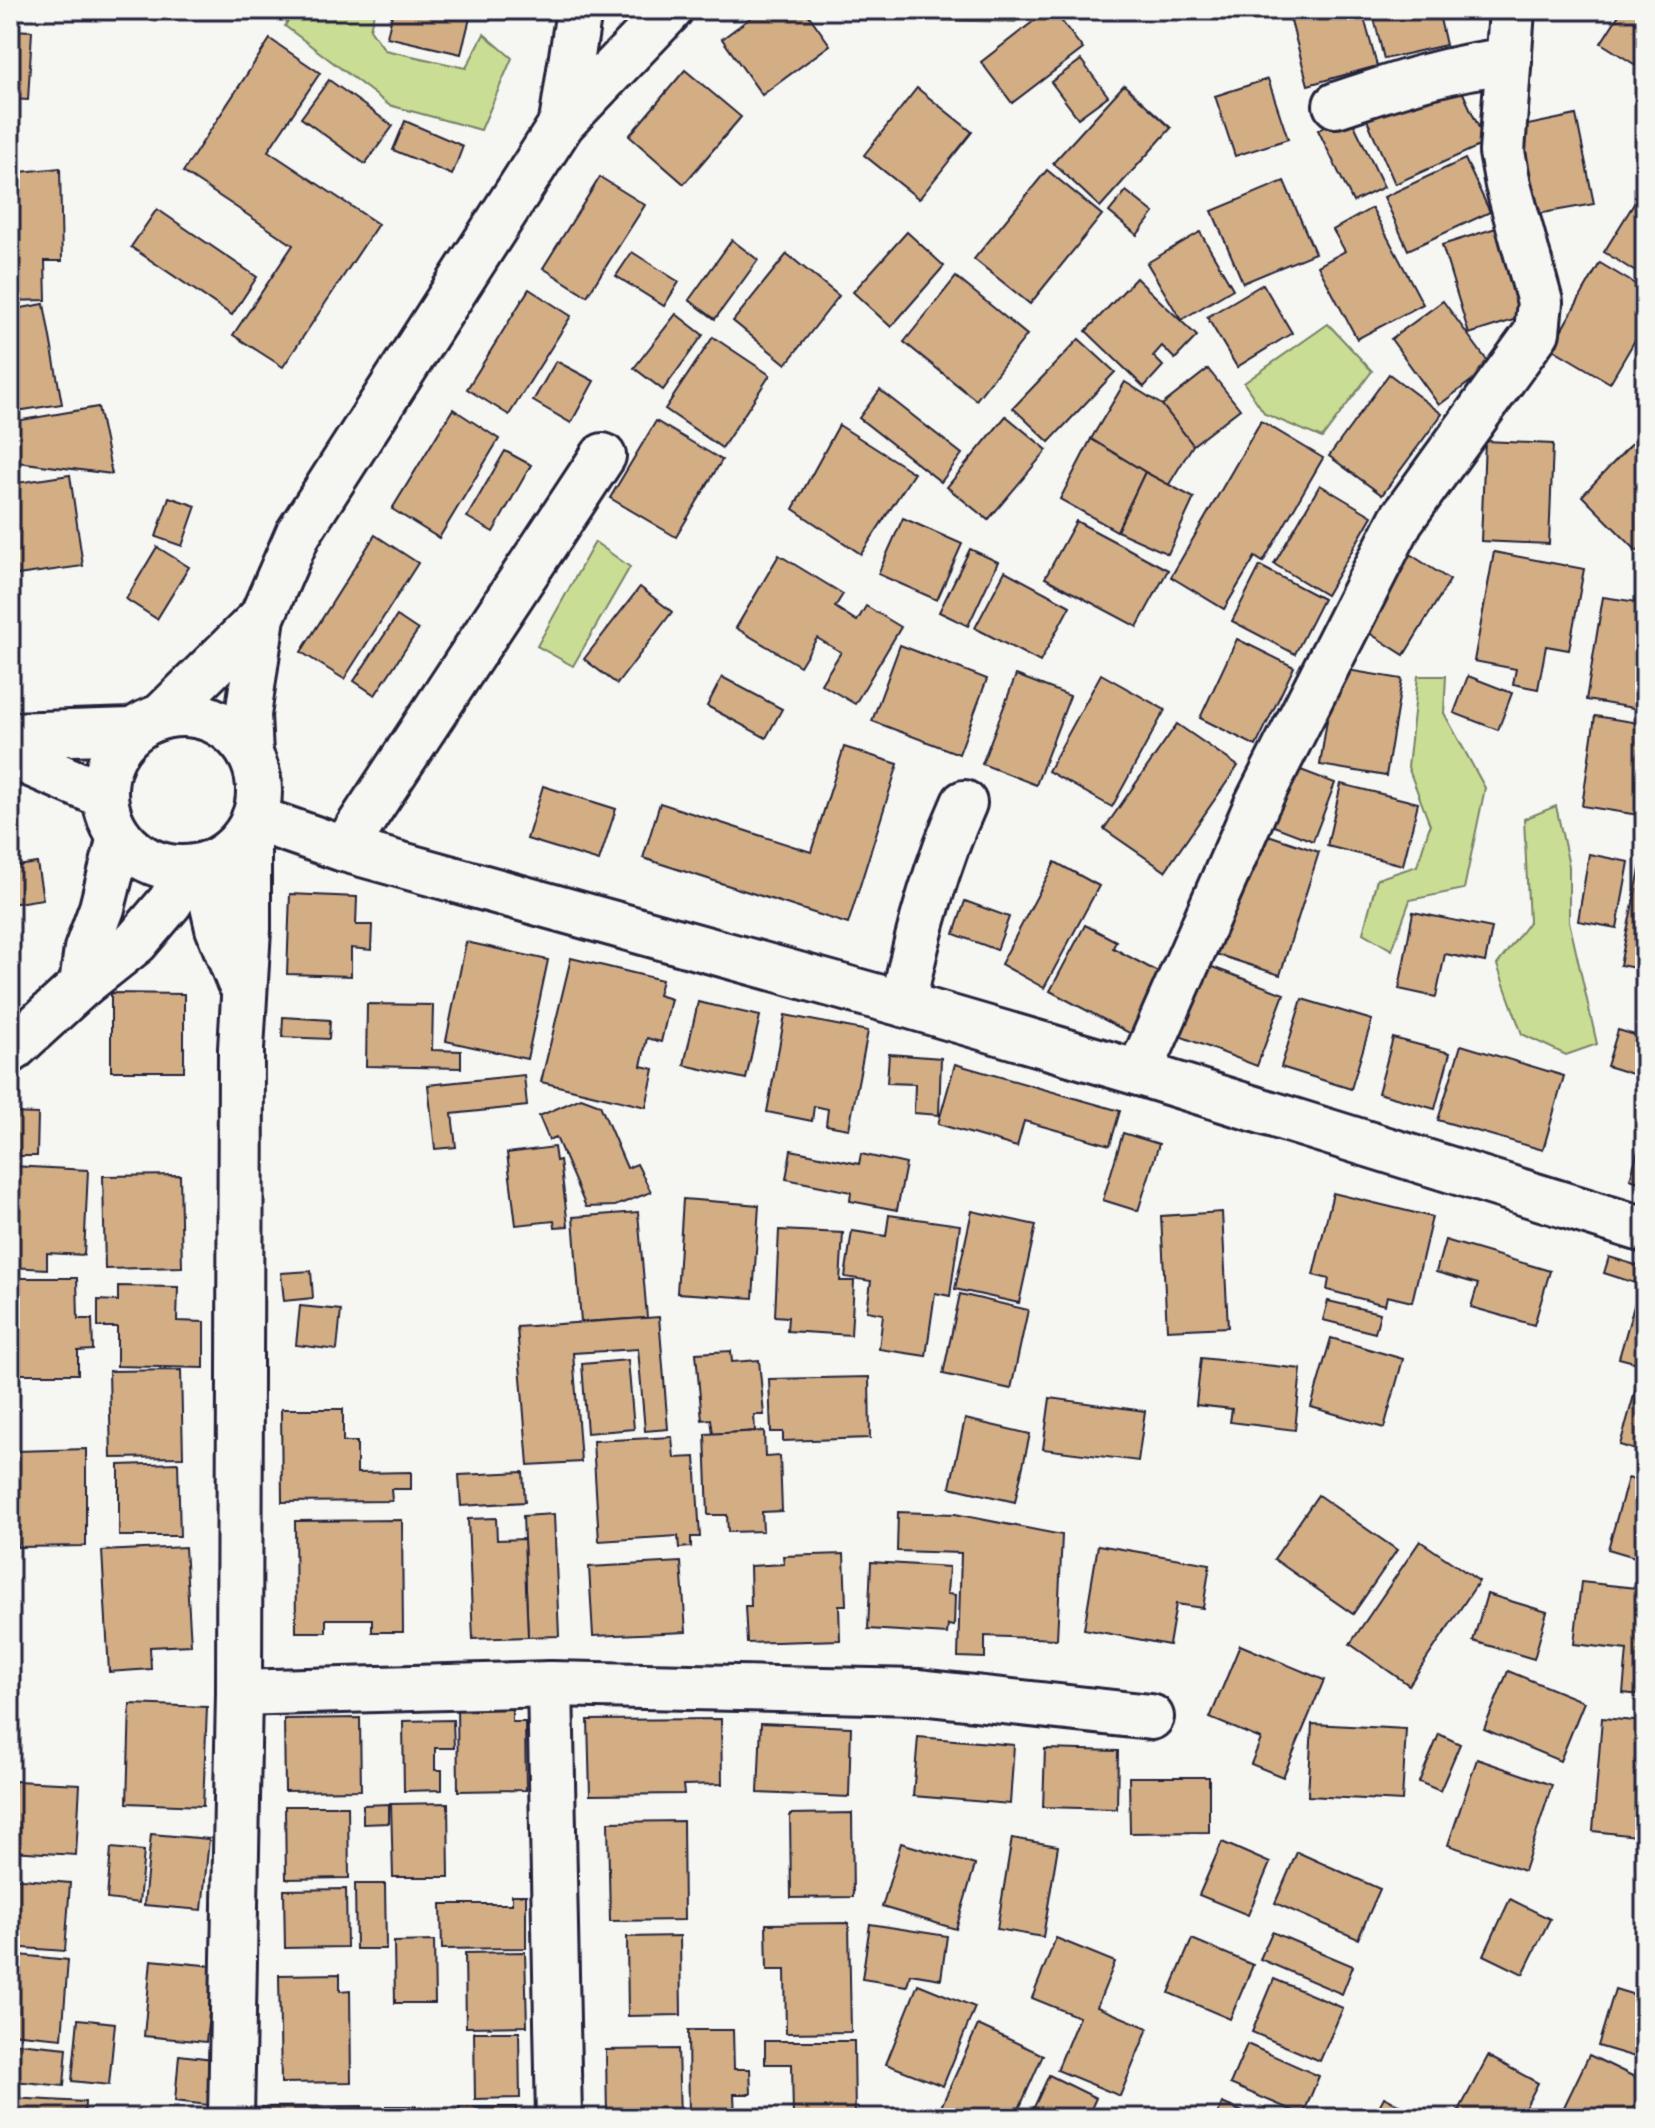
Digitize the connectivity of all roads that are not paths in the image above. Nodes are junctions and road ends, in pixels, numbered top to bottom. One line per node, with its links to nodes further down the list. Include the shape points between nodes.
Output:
1 (579, 10): 6 (street)
2 (670, 10): 6 (street)
3 (1512, 10): 4 (street)
4 (1509, 61): 5 (street, via 1437,72); 23 (street, via 1502,152 1540,302 1537,332 1401,520 1257,804)
5 (1336, 105)
6 (562, 123): 8 (street, via 298,534)
7 (603, 456): 17 (street)
8 (262, 617): 9 (street); 11 (street, via 248,715)
9 (147, 724): 10 (street); 11 (street, via 182,713 212,720); 13 (street, via 120,744 106,777)
10 (10, 735)
11 (250, 754): 15 (street, via 259,786)
12 (10, 755): 13 (street)
13 (105, 796): 16 (street)
14 (964, 803): 21 (street, via 931,887)
15 (251, 825): 17 (street); 18 (street, via 237,847); 20 (street)
16 (120, 837): 18 (street, via 151,862 175,869); 19 (street, via 87,949)
17 (344, 849): 21 (street)
18 (197, 867): 19 (street, via 136,942); 20 (street)
19 (82, 985): 22 (street)
20 (243, 990): 26 (street)
21 (903, 1004): 23 (street)
22 (10, 1051)
23 (1139, 1073): 24 (street)
24 (1645, 1230)
25 (550, 1684): 26 (street); 27 (street, via 919,1692); 29 (street)
26 (239, 1693): 28 (street)
27 (1151, 1717)
28 (231, 2118)
29 (559, 2118)

